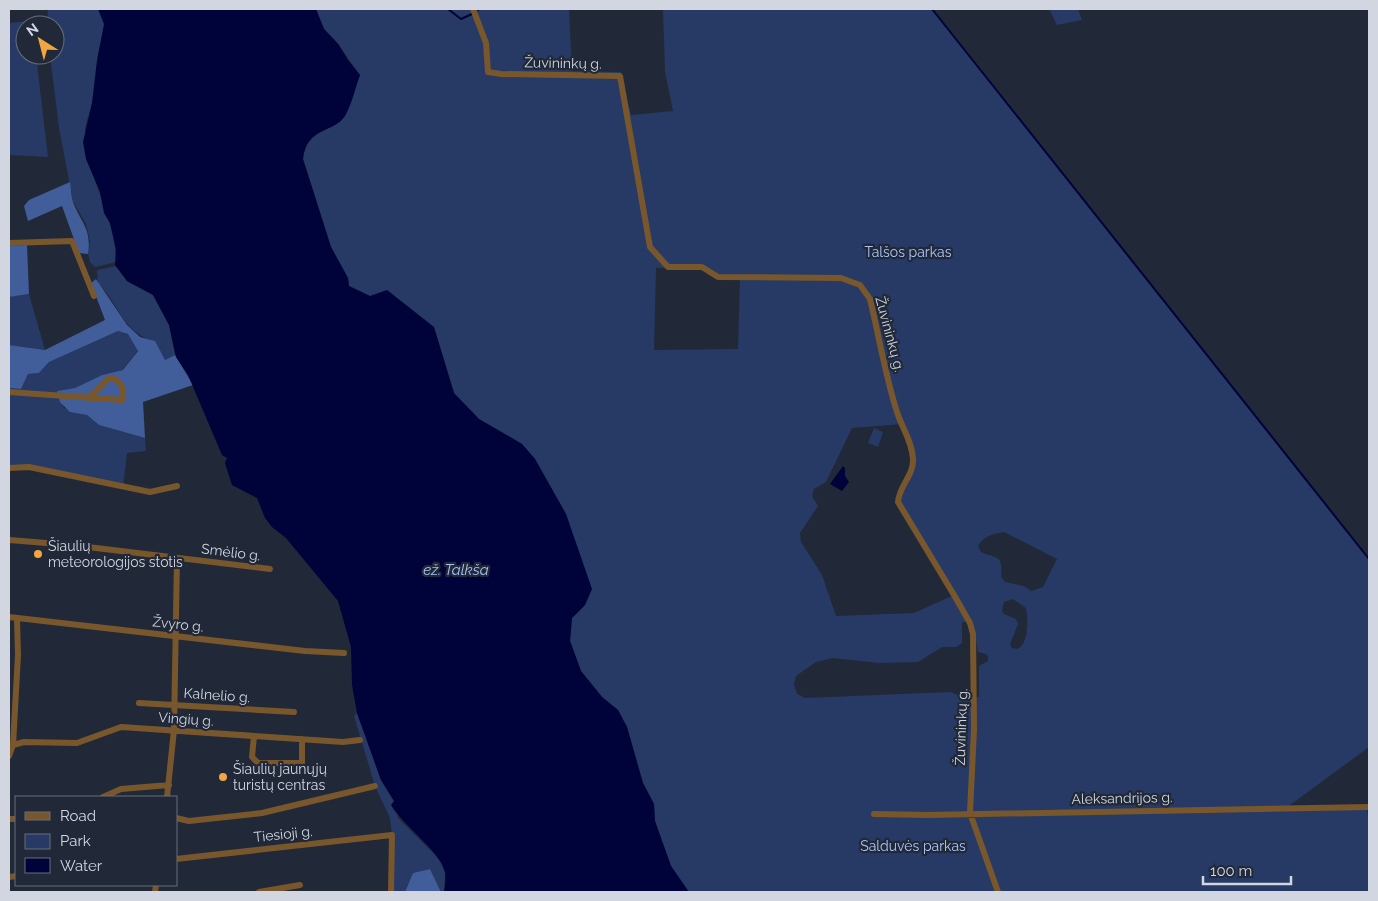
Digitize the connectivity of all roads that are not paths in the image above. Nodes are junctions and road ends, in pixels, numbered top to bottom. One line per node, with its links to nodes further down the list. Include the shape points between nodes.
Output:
1 (474, 9): 29 (street, Žuvininkų g., via 486,43 488,72 620,76 650,248 668,267 702,266 718,277 842,278 860,285 870,298 897,413 913,458 913,466 901,486 898,502 954,594 973,634 974,728)
2 (9, 243): 3 (street, via 72,241)
3 (94, 296)
4 (9, 392): 5 (street)
5 (89, 398): 5 (street, via 122,400 123,388 109,378)
6 (9, 468): 7 (street, via 29,467 150,492)
7 (177, 486)
8 (9, 540): 9 (street, Smėlio g.)
9 (177, 558): 10 (street, Smėlio g.); 13 (street)
10 (270, 569)
11 (9, 617): 12 (street, Žvyro g.)
12 (17, 618): 13 (street, Žvyro g.); 22 (street)
13 (176, 636): 14 (street, Žvyro g.); 16 (street)
14 (344, 653)
15 (140, 703): 16 (street, Kalnelio g.)
16 (174, 705): 17 (street, Kalnelio g.); 18 (street)
17 (294, 712)
18 (174, 730): 19 (street, Vingių g.); 22 (street, Vingių g., via 121,727 77,743); 24 (street)
19 (254, 736): 20 (street, Vingių g.); 20 (street, via 252,757 258,763 302,763)
20 (302, 739): 21 (street, Vingių g.)
21 (360, 740)
22 (13, 744): 23 (street)
23 (9, 756)
24 (169, 784): 26 (street, via 120,789); 27 (street)
25 (375, 786): 31 (street, via 262,814 189,821)
26 (105, 796)
27 (167, 796)
28 (1369, 807): 29 (street, Aleksandrijos g.)
29 (970, 813): 30 (street, Aleksandrijos g.); 36 (street, Žuvininkų g.)
30 (874, 814)
31 (178, 818)
32 (178, 860): 35 (street, Tiesioji g., via 392,835)
33 (300, 885): 34 (street)
34 (259, 892)
35 (391, 892)
36 (998, 892)

